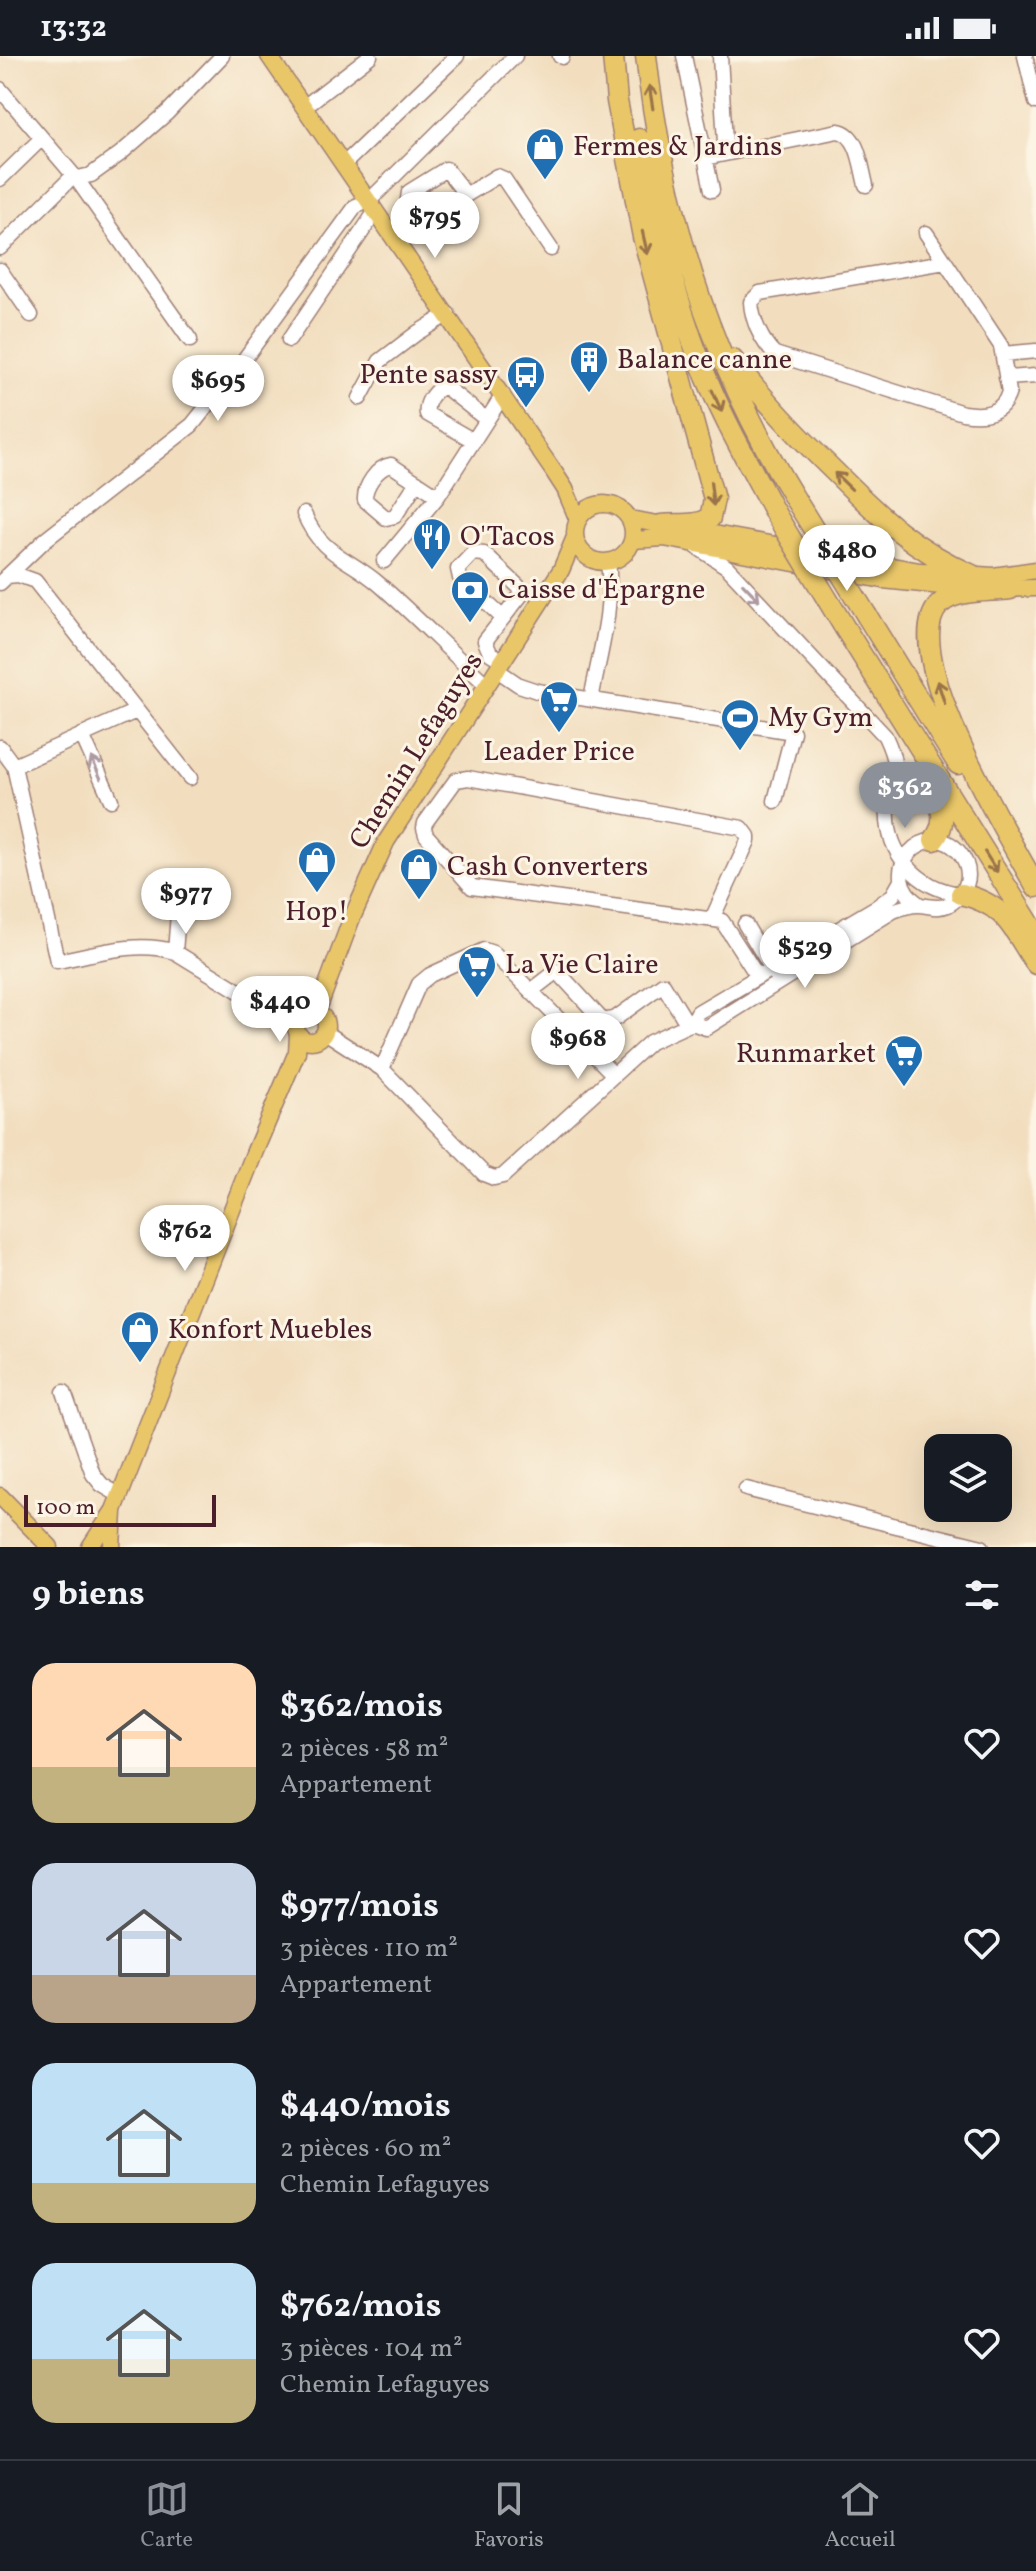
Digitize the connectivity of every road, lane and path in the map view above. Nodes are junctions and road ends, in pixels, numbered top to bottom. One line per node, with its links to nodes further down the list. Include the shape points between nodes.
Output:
1 (222, 56): 21 (street, via 120,154 91,175)
2 (269, 56): 15 (main road)
3 (370, 56): 15 (street)
4 (457, 56): 20 (street)
5 (515, 56): 26 (street)
6 (613, 56): 54 (highway, one-way to 54, via 643,237 714,499 704,522)
7 (626, 56): 70 (highway, one-way to 70, bridge, via 657,223 689,332 720,409 775,513)
8 (646, 56): 36 (highway, one-way to 8, via 676,220)
9 (684, 56): 16 (street)
10 (720, 56): 14 (street)
11 (1025, 56): 13 (street)
12 (0, 89): 17 (street)
13 (1035, 92)
14 (722, 106): 16 (street); 18 (street)
15 (304, 107): 20 (main road)
16 (695, 109): 19 (street)
17 (41, 139): 21 (street); 22 (street)
18 (725, 143)
19 (705, 158): 23 (street, via 845,132 853,140); 24 (street)
20 (344, 164): 26 (main road)
21 (76, 178): 30 (street); 37 (street)
22 (0, 179)
23 (866, 185)
24 (712, 190)
25 (466, 195): 27 (street); 27 (street, via 446,169 409,192); 31 (street, via 501,177)
26 (373, 206): 29 (main road); 38 (street); 64 (street, via 356,206 192,425 57,531)
27 (425, 225): 29 (street)
28 (926, 233): 32 (street)
29 (399, 243): 34 (main road)
30 (0, 248)
31 (551, 249)
32 (945, 262): 40 (street); 42 (street, via 760,293 751,302 752,310 765,344 775,354 963,413 997,410 1007,400)
33 (0, 270): 35 (street)
34 (448, 314): 43 (main road); 44 (street, via 380,361)
35 (31, 315)
36 (713, 335): 63 (highway, one-way to 36, via 938,560 891,528 763,399); 83 (highway, bridge, via 756,432 795,499)
37 (190, 340)
38 (289, 340)
39 (1036, 351): 40 (street)
40 (1003, 354): 42 (street)
41 (1036, 376): 42 (street)
42 (1006, 378)
43 (503, 395): 45 (street); 48 (main road)
44 (360, 398)
45 (487, 420): 46 (street); 46 (street, via 448,389 433,393 427,414)
46 (474, 441): 49 (street)
47 (417, 482): 49 (street)
48 (565, 489): 50 (main road); 53 (main road)
49 (438, 496): 59 (street)
50 (597, 505): 52 (main road, via 616,506); 53 (main road)
51 (304, 514): 71 (street, via 315,537 377,582)
52 (630, 519): 54 (main road); 56 (main road)
53 (578, 520): 55 (main road)
54 (661, 525): 63 (main road, via 882,565)
55 (575, 537): 58 (main road); 61 (main road, Chemin Lefaguyes)
56 (633, 540): 57 (main road); 60 (main road, via 626,552)
57 (690, 543): 66 (main road, via 905,583); 81 (street, one-way to 81, via 727,567 885,736 896,772 888,809 891,834)
58 (587, 557): 60 (main road); 61 (main road)
59 (384, 561)
60 (608, 562): 72 (street, via 609,601)
61 (561, 570): 68 (main road, Chemin Lefaguyes)
62 (1036, 570): 63 (main road)
63 (972, 575)
64 (4, 580): 73 (street, via 18,575 35,581)
65 (1036, 588): 66 (main road)
66 (1010, 589): 83 (highway, one-way to 66, via 963,751 927,632 933,612 949,597)
67 (499, 623): 67 (street, via 521,595 520,588 484,554 473,553 458,569 460,578); 68 (street, via 501,639); 69 (street, via 485,641)
68 (513, 646): 69 (main road, Chemin Lefaguyes)
69 (500, 665): 71 (main road, Chemin Lefaguyes); 72 (street, via 519,685)
70 (877, 678): 80 (highway, via 940,803 942,826); 89 (highway, one-way to 89)
71 (487, 685): 96 (main road, Chemin Lefaguyes, via 386,842)
72 (591, 700): 79 (street, via 793,732)
73 (136, 711): 74 (street); 77 (street)
74 (82, 735): 76 (street); 78 (street, one-way to 74)
75 (0, 747): 76 (street)
76 (14, 766): 90 (street, via 57,961 138,946)
77 (190, 778)
78 (111, 800)
79 (775, 801)
80 (934, 840): 81 (street, via 916,846); 84 (street, via 962,854 968,874)
81 (903, 860): 82 (street); 84 (street, via 927,886)
82 (901, 881): 86 (street); 92 (street, via 878,906)
83 (1036, 888)
84 (961, 894): 86 (street, via 948,905); 91 (highway, via 1000,909)
85 (156, 900): 90 (street, via 178,914)
86 (920, 905): 94 (street, via 893,911)
87 (712, 919): 87 (street, via 748,841 742,828 468,778 456,780 425,823 426,835 472,887); 93 (street, via 722,921)
88 (745, 924): 92 (street)
89 (1036, 934)
90 (175, 952): 98 (street)
91 (1036, 964)
92 (772, 968): 93 (street); 94 (street)
93 (758, 977): 97 (street, via 698,1012)
94 (780, 983): 97 (street, via 706,1028)
95 (531, 991): 97 (street, via 557,971 603,1021 616,1018 663,984); 101 (street, via 484,950 430,975 419,984); 102 (street)
96 (317, 1012): 98 (main road, via 307,1011); 99 (main road, via 324,1018)
97 (690, 1024): 102 (street, via 650,1042)
98 (297, 1027): 99 (main road, via 305,1040); 100 (main road)
99 (319, 1036): 100 (main road); 101 (street)
100 (297, 1052): 106 (main road)
101 (382, 1069): 102 (street, via 484,1174 494,1178 510,1172)
102 (613, 1074)
103 (64, 1392): 106 (street, via 93,1474)
104 (746, 1489): 110 (street)
105 (0, 1496): 107 (main road)
106 (116, 1503): 108 (main road); 109 (main road)
107 (50, 1547)
108 (90, 1547)
109 (112, 1547)
110 (982, 1547)

